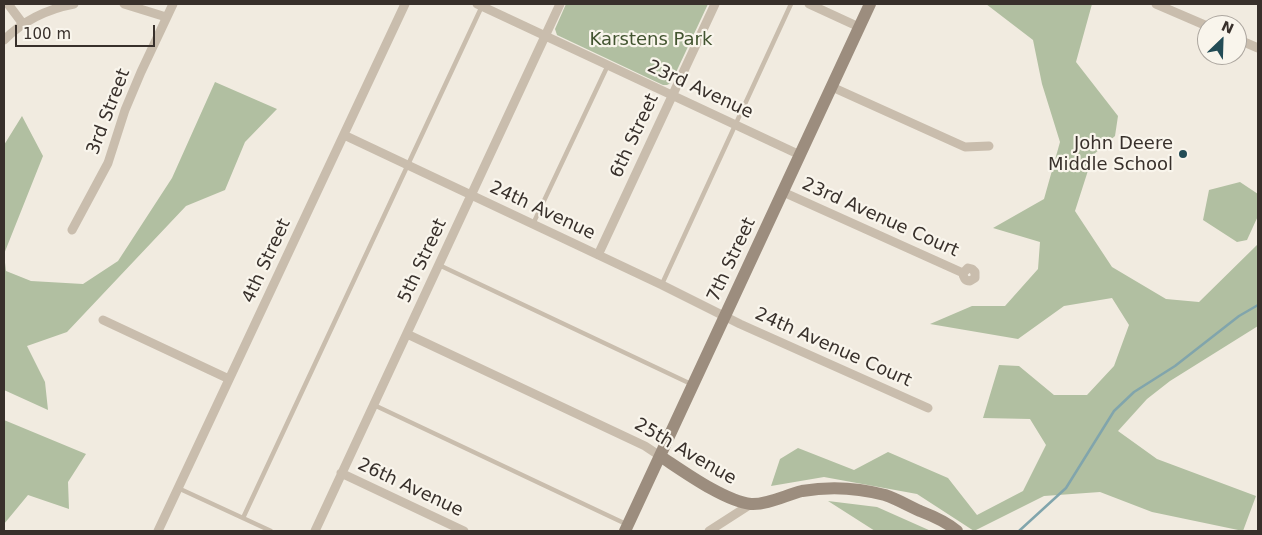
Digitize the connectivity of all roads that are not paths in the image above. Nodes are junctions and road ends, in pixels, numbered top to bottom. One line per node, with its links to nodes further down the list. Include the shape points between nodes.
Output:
1 (8, 4): 15 (street)
2 (74, 4): 15 (street, via 58,7)
3 (124, 4): 13 (street)
4 (173, 4): 13 (street, 3rd Street)
5 (405, 4): 23 (street, 4th Street)
6 (560, 4): 17 (street, 5th Street)
7 (715, 4): 21 (street, 6th Street)
8 (791, 4): 22 (lane)
9 (809, 4): 16 (street)
10 (870, 4): 16 (street, 7th Street)
11 (1156, 4): 14 (street)
12 (480, 5): 17 (street, 23rd Avenue); 26 (lane)
13 (166, 17): 30 (street, 3rd Street, via 138,78 108,163)
14 (1197, 22)
15 (22, 24): 18 (street)
16 (859, 27): 20 (street, 7th Street)
17 (546, 36): 19 (street, 23rd Avenue); 28 (street, 5th Street)
18 (4, 40)
19 (608, 65): 21 (street, 23rd Avenue); 29 (lane)
20 (832, 87): 24 (street, via 965,147); 25 (street, 7th Street)
21 (672, 95): 22 (street, 23rd Avenue); 31 (street, 6th Street)
22 (735, 124): 25 (street, 23rd Avenue); 34 (lane)
23 (344, 135): 26 (street, 24th Avenue); 38 (street, 4th Street)
24 (989, 146)
25 (800, 156): 27 (street, 7th Street)
26 (408, 165): 28 (street, 24th Avenue); 46 (lane)
27 (783, 192): 33 (street, 23rd Avenue Court); 35 (street, 7th Street)
28 (471, 196): 29 (street, 24th Avenue); 32 (street, 5th Street)
29 (533, 225): 31 (street, 24th Avenue)
30 (72, 230)
31 (598, 255): 34 (street, 24th Avenue)
32 (439, 265): 37 (street, 5th Street); 39 (lane)
33 (963, 273)
34 (662, 285): 35 (street, 24th Avenue)
35 (725, 316): 39 (street, 7th Street); 41 (street, 24th Avenue Court)
36 (103, 320): 38 (street)
37 (407, 334): 40 (street, 5th Street); 42 (street, 25th Avenue)
38 (229, 379): 44 (street, 4th Street)
39 (693, 385): 42 (street, 7th Street)
40 (374, 405): 43 (street, 5th Street); 47 (lane)
41 (928, 408)
42 (660, 456): 45 (street, 25th Avenue, via 727,496); 47 (street, 7th Street)
43 (341, 473): 50 (street, 5th Street); 51 (street, 26th Avenue)
44 (178, 488): 46 (lane); 48 (street, 4th Street)
45 (752, 504): 52 (street); 53 (street, via 824,488 862,490 894,499)
46 (243, 518): 49 (lane)
47 (627, 528)
48 (158, 531)
49 (271, 531)
50 (315, 531)
51 (464, 531)
52 (709, 531)
53 (957, 531)

